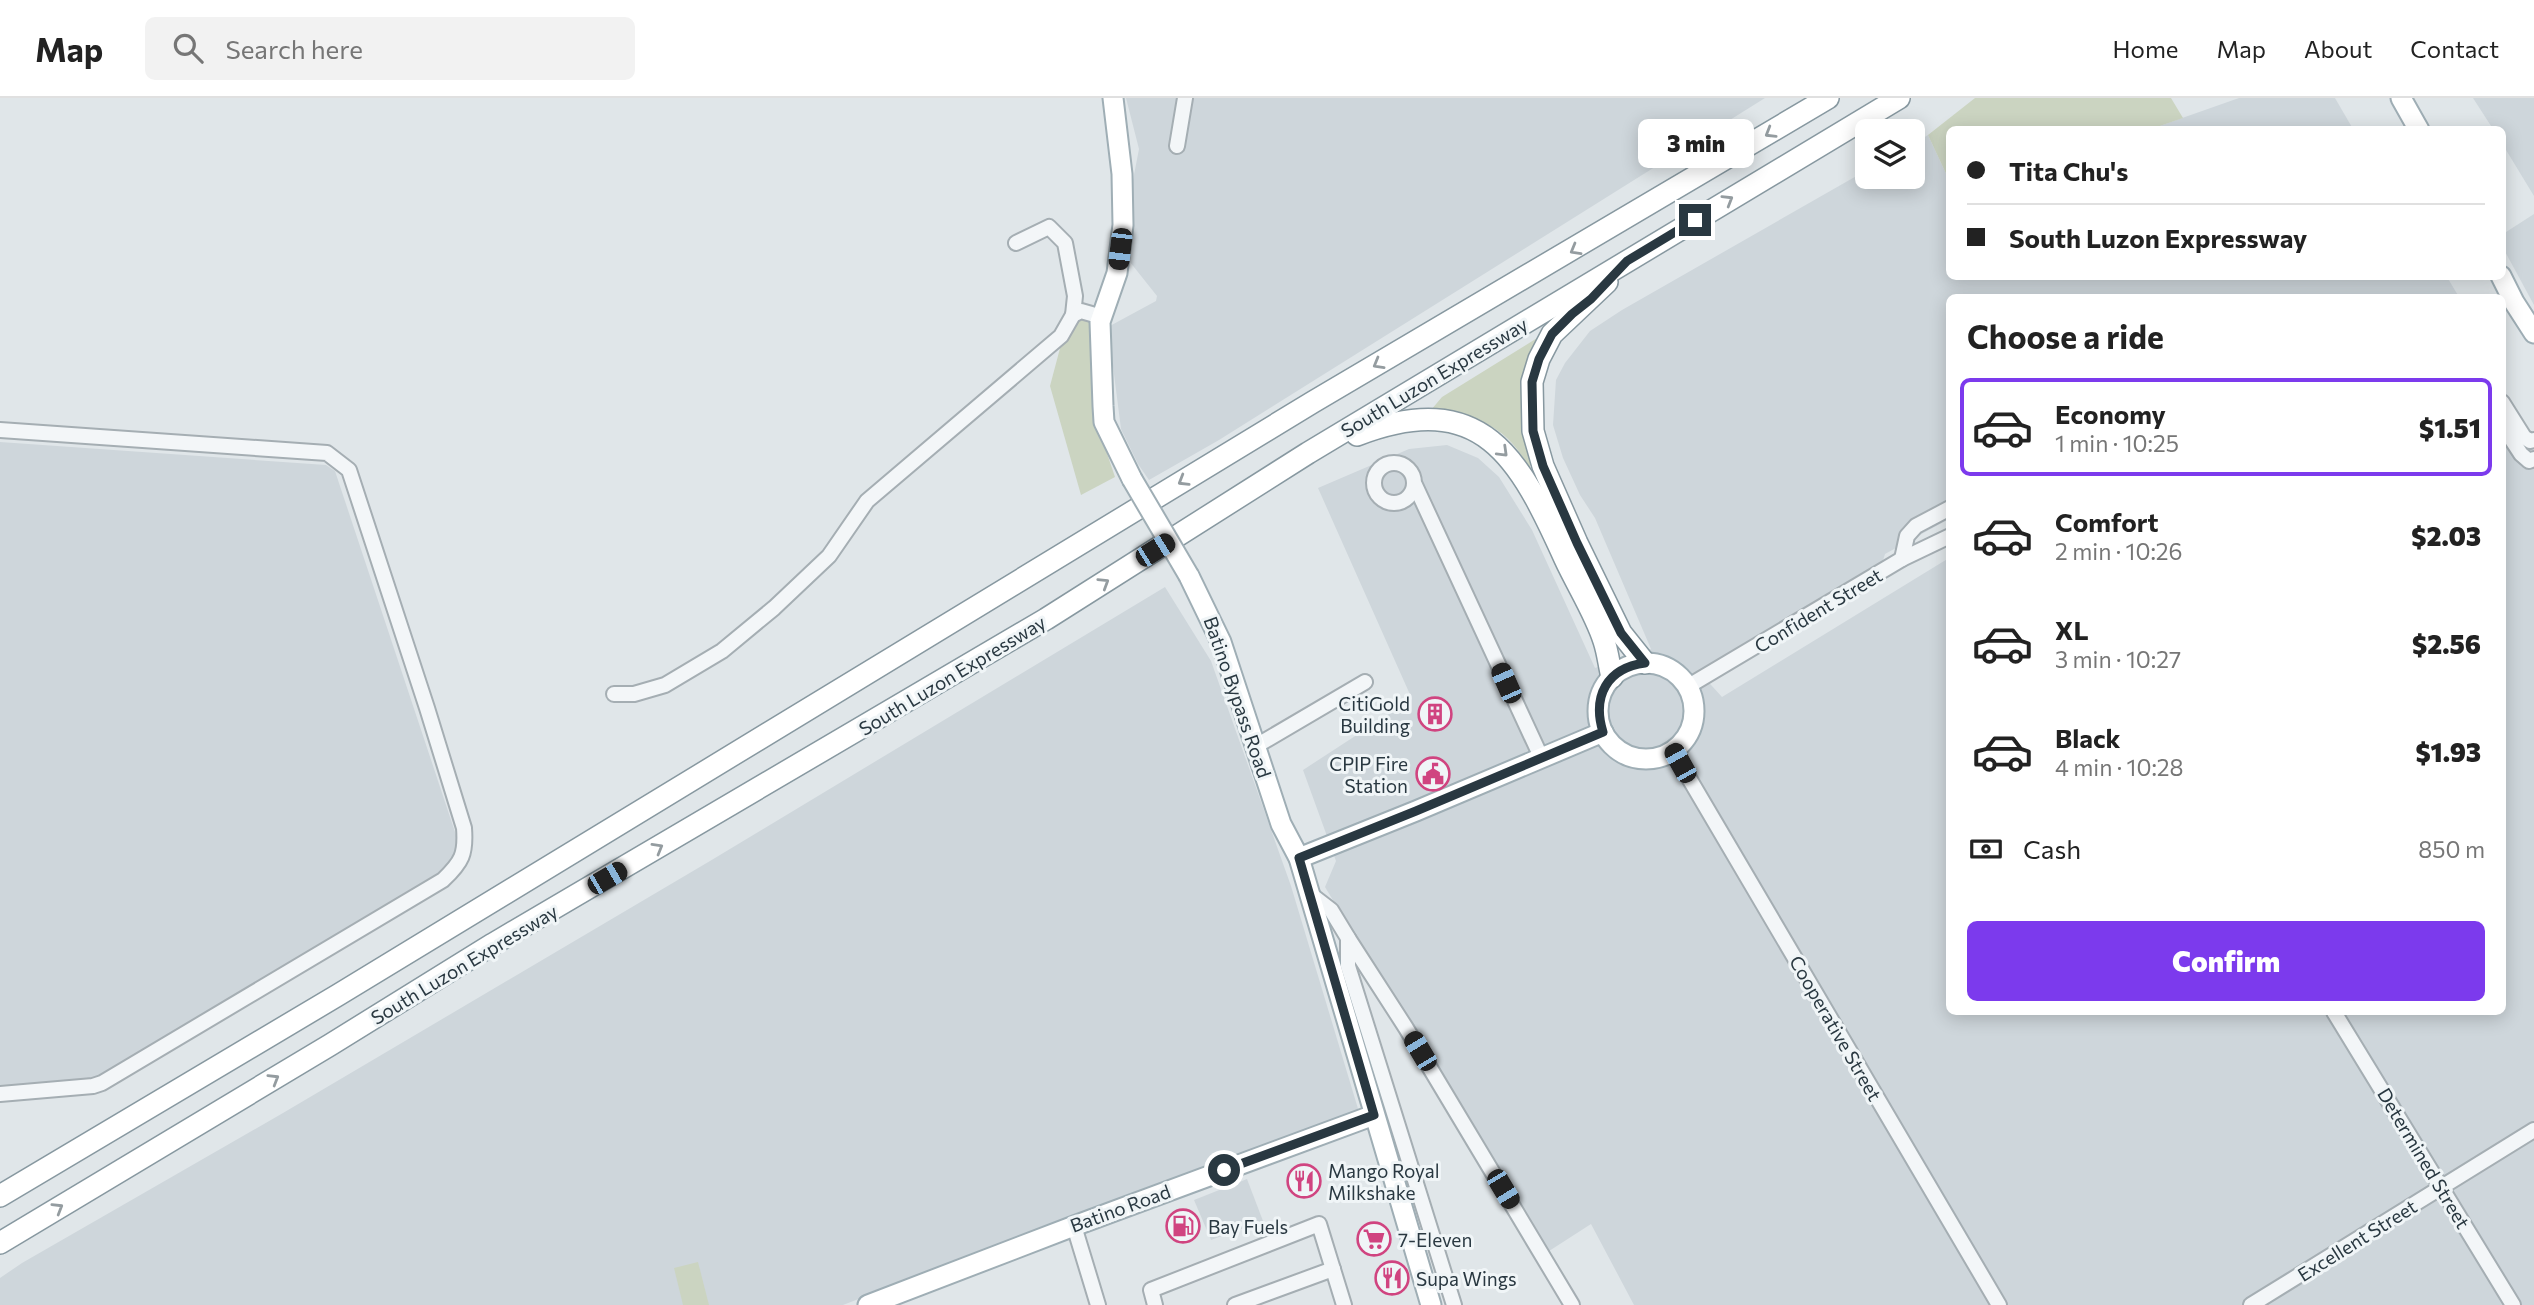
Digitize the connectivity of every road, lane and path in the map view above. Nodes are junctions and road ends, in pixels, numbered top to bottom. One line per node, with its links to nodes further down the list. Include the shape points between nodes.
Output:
1 (1113, 98): 12 (main road, Batino Bypass Road, via 1123,225 1117,273)
2 (1185, 98): 7 (street)
3 (1828, 98): 41 (highway, South Luzon Expressway, one-way to 41, via 1313,402)
4 (1899, 98): 9 (highway, South Luzon Expressway, one-way to 4)
5 (2401, 98): 6 (main road)
6 (2417, 126)
7 (1177, 146)
8 (1016, 243): 11 (street, via 1049,227 1065,243 1075,296)
9 (1627, 261): 18 (highway, South Luzon Expressway); 24 (highway, via 1552,334 1532,382 1531,407 1543,466 1577,543 1621,633)
10 (2503, 280): 13 (main road)
11 (1073, 316): 12 (street, via 1081,311); 28 (street, via 1061,336 867,500 829,556 722,652 665,685)
12 (1100, 322): 30 (main road, Batino Bypass Road, bridge, via 1104,422 1222,642)
13 (2534, 333)
14 (2506, 408): 17 (street, via 2524,437)
15 (0, 430): 37 (street, via 327,453 349,470 464,828 465,847 458,866 443,880 102,1083)
16 (2506, 431): 19 (street, via 2521,454 2529,461)
17 (2534, 440)
18 (1308, 453): 25 (highway, one-way to 25, via 1387,424 1424,418 1461,424 1488,438 1512,460 1542,509 1604,639); 43 (highway, South Luzon Expressway, one-way to 18, via 493,944 1046,619)
19 (2534, 459)
20 (1415, 485): 32 (street)
21 (1946, 510): 23 (street, via 1916,526 1907,537)
22 (1946, 538): 23 (street, Confident Street)
23 (1902, 559): 27 (street, Confident Street)
24 (1645, 663): 25 (main road); 27 (main road, via 1670,669)
25 (1612, 677): 29 (main road, via 1599,703)
26 (1365, 682): 30 (street)
27 (1688, 687): 31 (main road, via 1693,700 1691,729)
28 (614, 694)
29 (1603, 732): 31 (main road, via 1615,748 1634,758 1654,758); 32 (main road)
30 (1256, 746): 33 (main road, Batino Bypass Road, via 1282,824)
31 (1673, 751): 53 (street, Cooperative Street)
32 (1542, 759): 33 (main road)
33 (1299, 858): 34 (main road, Batino Bypass Road)
34 (1309, 893): 35 (street, via 1331,910); 38 (main road, Batino Bypass Road)
35 (1349, 937): 51 (street, via 1349,966); 52 (street)
36 (2336, 1015): 40 (street, Determined Street)
37 (0, 1094)
38 (1374, 1115): 42 (main road, Batino Road); 50 (main road, Batino Bypass Road)
39 (2534, 1130): 40 (street, Excellent Street)
40 (2441, 1187): 54 (street, Excellent Street); 55 (street, Determined Street)
41 (0, 1196)
42 (1074, 1226): 45 (main road, Batino Road); 46 (street)
43 (0, 1243)
44 (1333, 1269): 47 (street, via 1319,1224 1151,1290); 48 (street); 49 (street)
45 (868, 1305)
46 (1098, 1305)
47 (1155, 1305)
48 (1235, 1305)
49 (1344, 1305)
50 (1431, 1305)
51 (1454, 1305)
52 (1572, 1305)
53 (1999, 1305)
54 (2251, 1305)
55 (2513, 1305)

